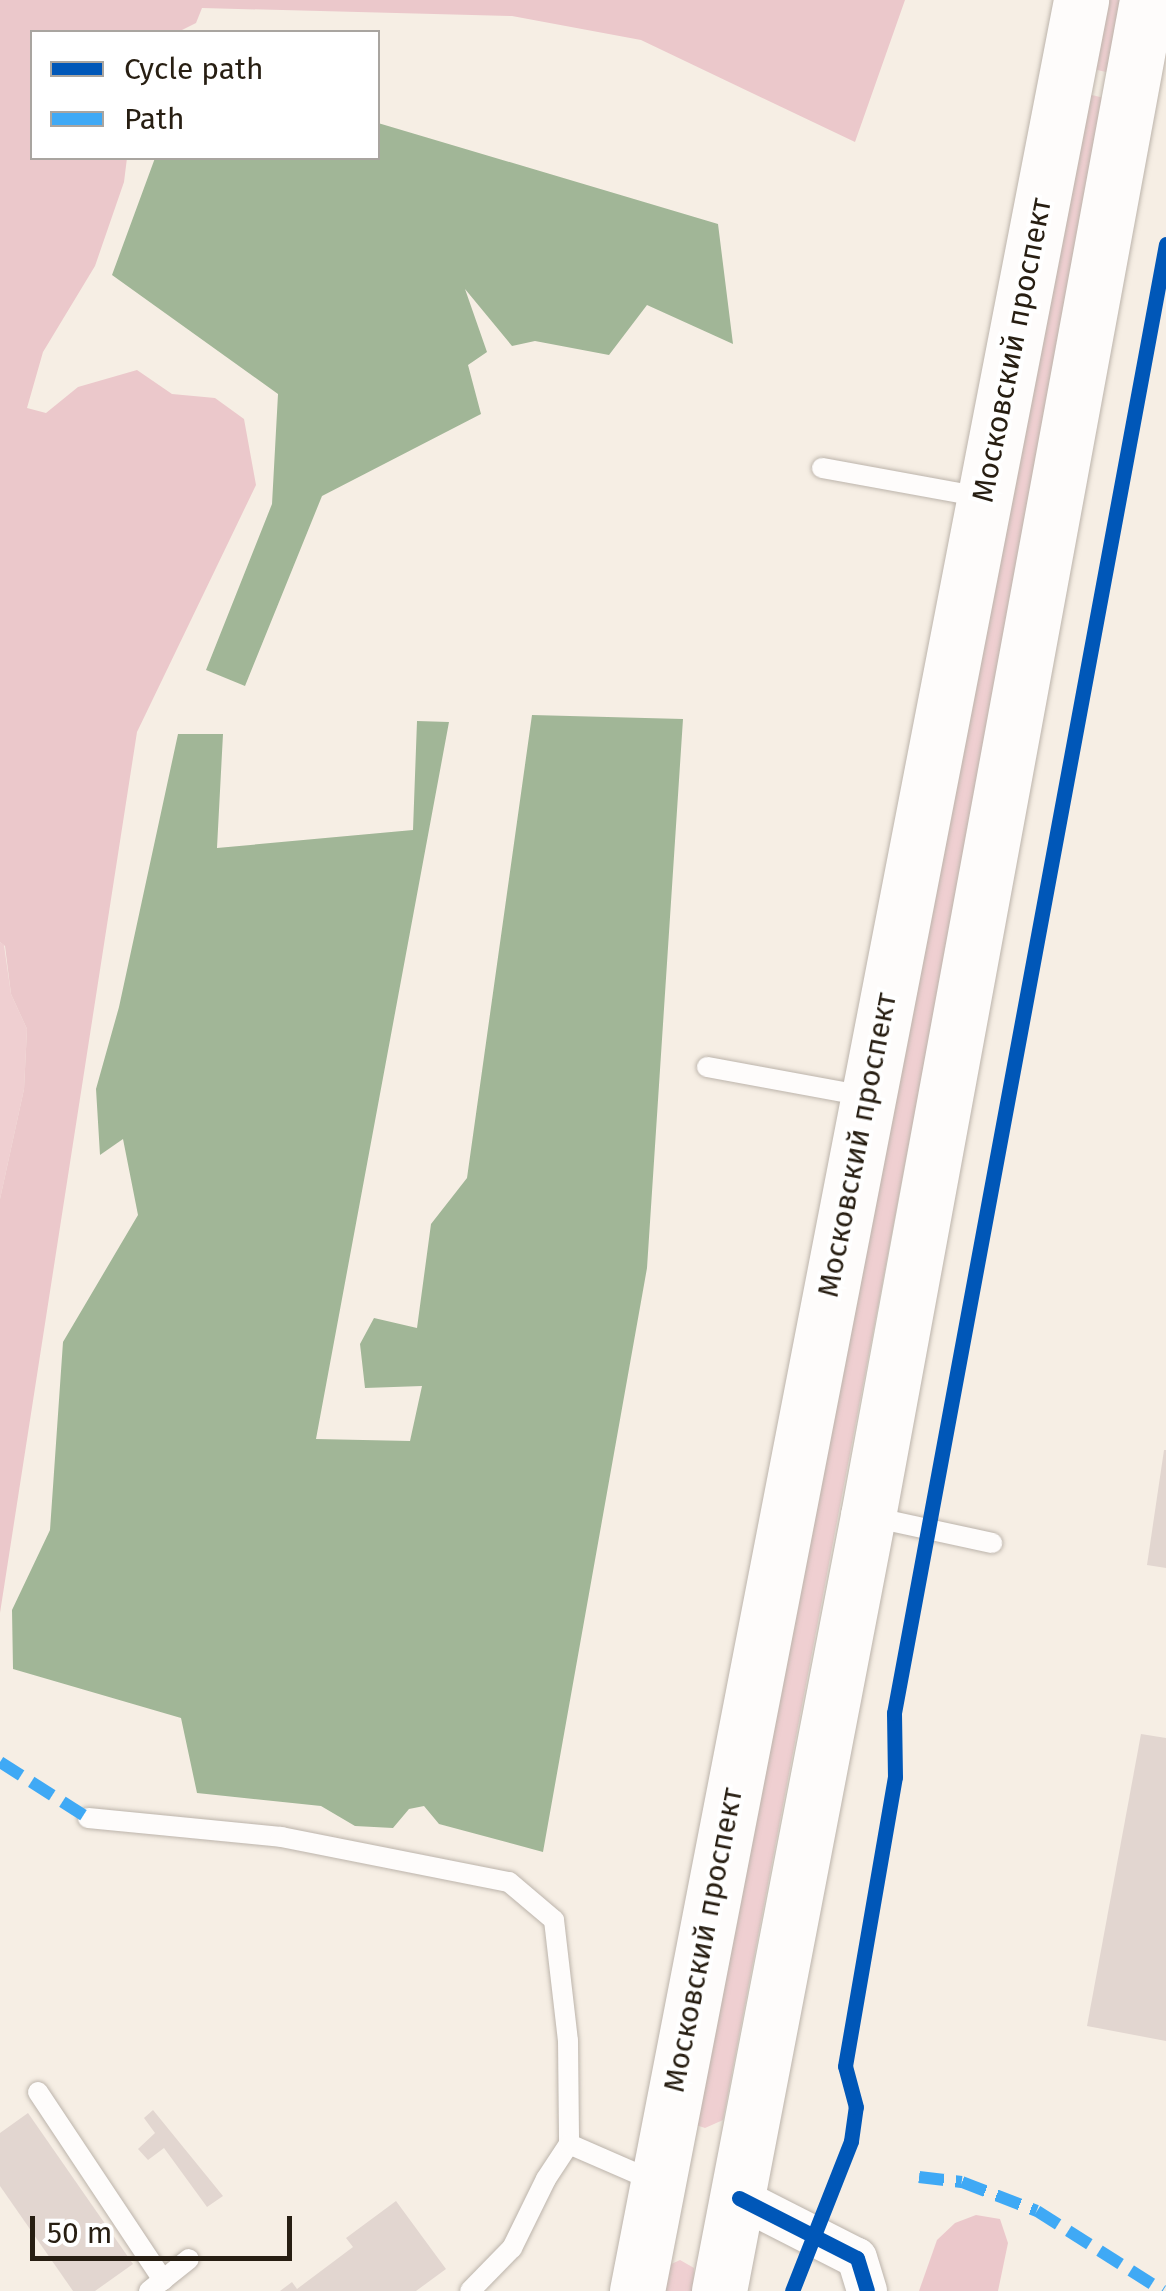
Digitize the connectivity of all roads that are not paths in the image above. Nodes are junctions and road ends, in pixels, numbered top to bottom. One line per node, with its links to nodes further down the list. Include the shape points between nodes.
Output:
1 (1081, 0): 4 (main road, Московский проспект)
2 (1148, 0): 7 (main road)
3 (822, 468): 4 (lane)
4 (983, 498): 6 (main road, Московский проспект)
5 (708, 1067): 6 (lane)
6 (867, 1097): 12 (main road, Московский проспект)
7 (868, 1516): 8 (lane); 13 (main road)
8 (992, 1543)
9 (88, 1818): 11 (lane, via 281,1837 509,1882 554,1920 568,2041)
10 (38, 2092): 15 (lane)
11 (569, 2144): 12 (lane); 16 (lane, via 512,2248)
12 (656, 2182): 13 (main road); 17 (main road, Московский проспект)
13 (739, 2198): 18 (main road); 19 (street, via 856,2258)
14 (189, 2258): 15 (lane)
15 (156, 2285)
16 (470, 2291)
17 (636, 2291)
18 (719, 2291)
19 (866, 2291)

